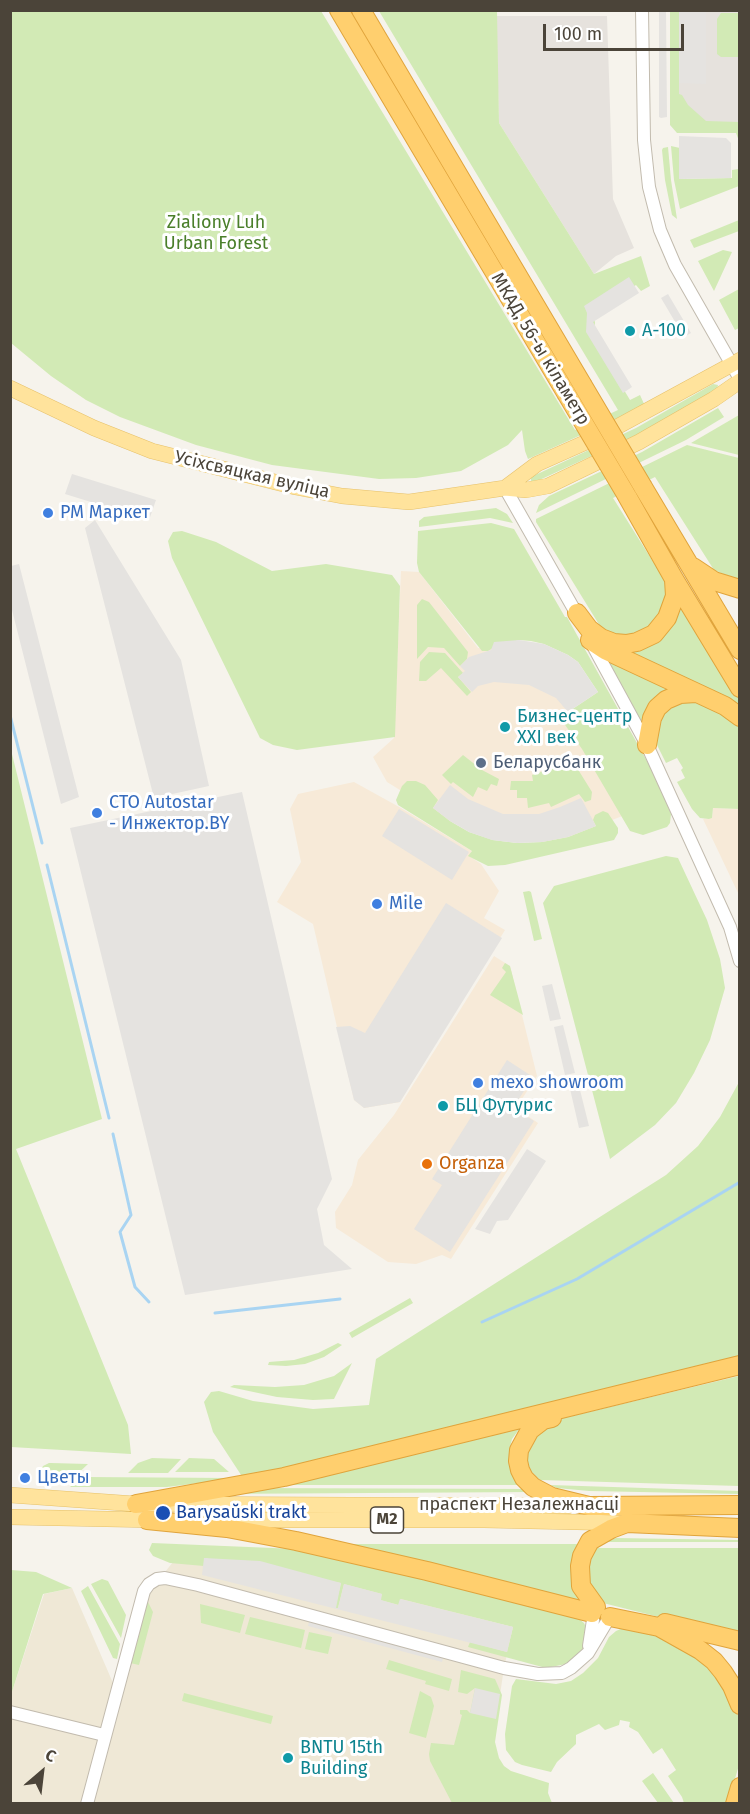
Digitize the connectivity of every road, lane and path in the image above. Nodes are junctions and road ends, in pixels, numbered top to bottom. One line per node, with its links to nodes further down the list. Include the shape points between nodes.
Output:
1 (339, 10): 8 (highway, МКАД, 56-ы кіламетр, bridge, via 566,393)
2 (361, 10): 8 (highway, МКАД, 56-ы кіламетр, bridge, via 582,384)
3 (642, 10): 4 (street, via 644,140 649,187 660,230 675,265)
4 (735, 362): 5 (street); 7 (main road, via 602,435 537,464)
5 (740, 380): 7 (main road, Усіхсвяцкая вуліца, via 613,456 548,486)
6 (10, 388): 7 (main road, Усіхсвяцкая вуліца, via 152,451 295,487 408,502)
7 (505, 489): 12 (street)
8 (635, 491): 9 (highway, МКАД, 56-ы кіламетр); 10 (highway, МКАД, 56-ы кіламетр)
9 (688, 562): 11 (highway, via 705,576); 14 (highway, МКАД, 56-ы кіламетр)
10 (674, 579): 12 (highway, via 675,596 667,618 654,634 637,642 626,644 601,638); 15 (highway, МКАД, 56-ы кіламетр)
11 (740, 589)
12 (577, 613): 13 (street)
13 (590, 640): 16 (highway); 18 (street)
14 (740, 650)
15 (740, 688)
16 (696, 693): 17 (highway); 18 (highway, via 680,694 657,708)
17 (740, 717)
18 (647, 745): 19 (street, via 730,927)
19 (740, 961)
20 (740, 1365): 23 (highway, via 284,1477)
21 (740, 1371): 25 (highway, via 543,1420 530,1430 519,1450 519,1470 524,1478 552,1497)
22 (10, 1495): 23 (main road, праспект Незалежнасці / М2)
23 (136, 1504): 25 (main road, праспект Незалежнасці / М2)
24 (740, 1505): 25 (highway, праспект Незалежнасці / М2)
25 (589, 1506)
26 (10, 1517): 27 (main road, праспект Незалежнасці / М2)
27 (147, 1520): 28 (main road, праспект Незалежнасці / М2); 30 (highway, via 227,1528 296,1541)
28 (627, 1523): 29 (highway, праспект Незалежнасці / М2); 30 (highway, via 590,1541 582,1556 581,1586)
29 (740, 1528)
30 (601, 1615): 31 (highway); 32 (highway, via 659,1627 700,1650 723,1672); 34 (street, via 588,1653 562,1673 538,1674 160,1578 144,1591)
31 (740, 1641)
32 (740, 1706)
33 (10, 1712): 34 (street)
34 (104, 1735): 36 (street)
35 (740, 1787): 37 (highway)
36 (87, 1803)
37 (735, 1803)

